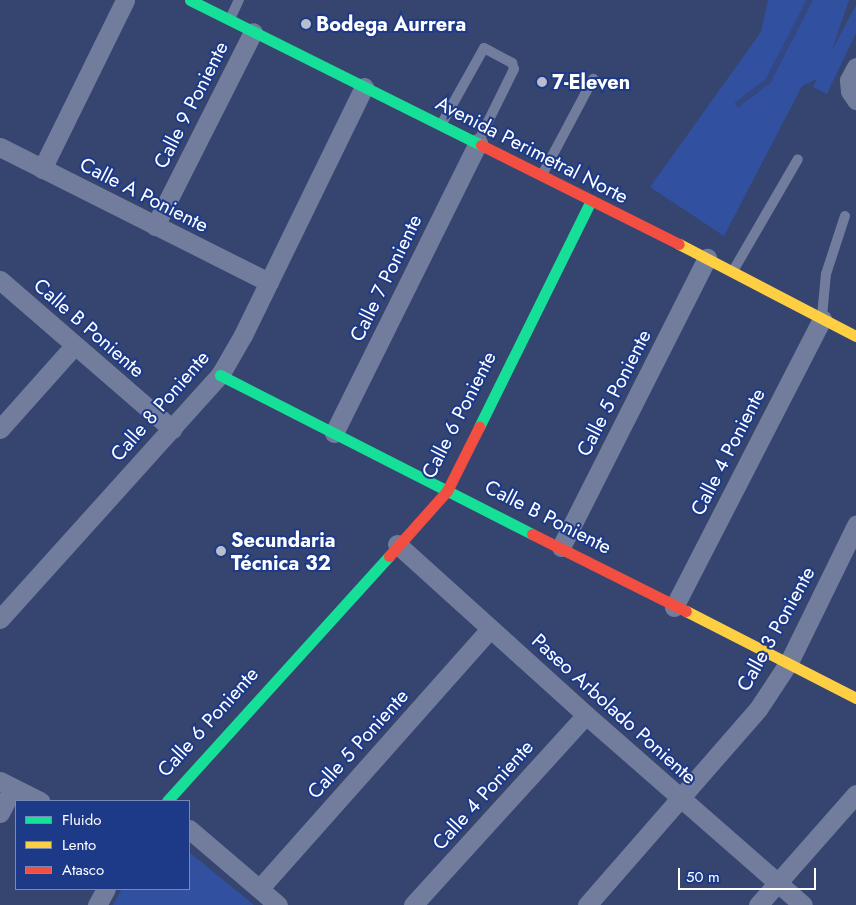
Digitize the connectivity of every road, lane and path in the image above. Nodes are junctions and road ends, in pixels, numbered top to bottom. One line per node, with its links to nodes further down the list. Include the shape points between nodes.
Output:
1 (125, 0): 14 (street)
2 (239, 0): 4 (lane)
3 (194, 1): 4 (street, Avenida Perimetral Norte)
4 (229, 19): 5 (street, Avenida Perimetral Norte)
5 (254, 32): 8 (street, Avenida Perimetral Norte); 18 (street, Calle 9 Poniente)
6 (856, 67): 9 (street, via 849,80)
7 (593, 79): 15 (lane)
8 (364, 87): 10 (street, Avenida Perimetral Norte); 22 (street, Calle 8 Poniente)
9 (853, 95)
10 (441, 125): 11 (street, Avenida Perimetral Norte); 11 (lane, via 484,48 512,63 514,69)
11 (478, 143): 15 (street, Avenida Perimetral Norte); 29 (street, Calle 7 Poniente)
12 (0, 148): 14 (street, Calle A Poniente)
13 (798, 159): 20 (lane)
14 (42, 168): 18 (street, Calle A Poniente)
15 (542, 176): 16 (street, Avenida Perimetral Norte)
16 (591, 200): 19 (street, Avenida Perimetral Norte); 30 (street, Calle 6 Poniente)
17 (845, 216): 23 (lane, via 826,274)
18 (156, 226): 22 (street, Calle A Poniente)
19 (707, 258): 20 (street, Avenida Perimetral Norte); 33 (street, Calle 5 Poniente)
20 (733, 272): 23 (street, Avenida Perimetral Norte)
21 (0, 280): 25 (street, Calle B Poniente)
22 (269, 282): 26 (street, Calle 8 Poniente)
23 (822, 318): 24 (street, Avenida Perimetral Norte); 34 (street, Calle 4 Poniente)
24 (856, 336)
25 (74, 347): 27 (street); 28 (street, Calle B Poniente)
26 (220, 375): 28 (street, Calle 8 Poniente); 29 (street, Calle B Poniente)
27 (0, 429)
28 (172, 429): 35 (street, Calle 8 Poniente)
29 (334, 433): 30 (street, Calle B Poniente)
30 (447, 491): 32 (street, Calle 6 Poniente); 33 (street, Calle B Poniente)
31 (856, 525): 37 (street, Calle 3 Poniente)
32 (397, 544): 36 (street, Paseo Arbolado Poniente); 44 (street, Calle 6 Poniente)
33 (561, 547): 34 (street, Calle B Poniente)
34 (674, 607): 37 (street, Calle B Poniente)
35 (0, 619)
36 (490, 629): 39 (street, Paseo Arbolado Poniente); 48 (street, Calle 5 Poniente)
37 (789, 662): 38 (street, Calle B Poniente); 42 (street, Calle 3 Poniente, via 758,709)
38 (856, 698)
39 (586, 716): 42 (street, Paseo Arbolado Poniente); 52 (street, Calle 4 Poniente)
40 (7, 784): 43 (street); 45 (street)
41 (856, 794): 47 (street)
42 (682, 799): 47 (street, Paseo Arbolado Poniente); 53 (street, Calle 3 Poniente)
43 (38, 800)
44 (168, 800)
45 (0, 813)
46 (190, 830): 48 (street)
47 (778, 883): 54 (street); 55 (street, Paseo Arbolado Poniente)
48 (260, 888): 51 (street)
49 (105, 890): 50 (street)
50 (97, 905)
51 (278, 905)
52 (413, 905)
53 (587, 905)
54 (758, 905)
55 (803, 905)

